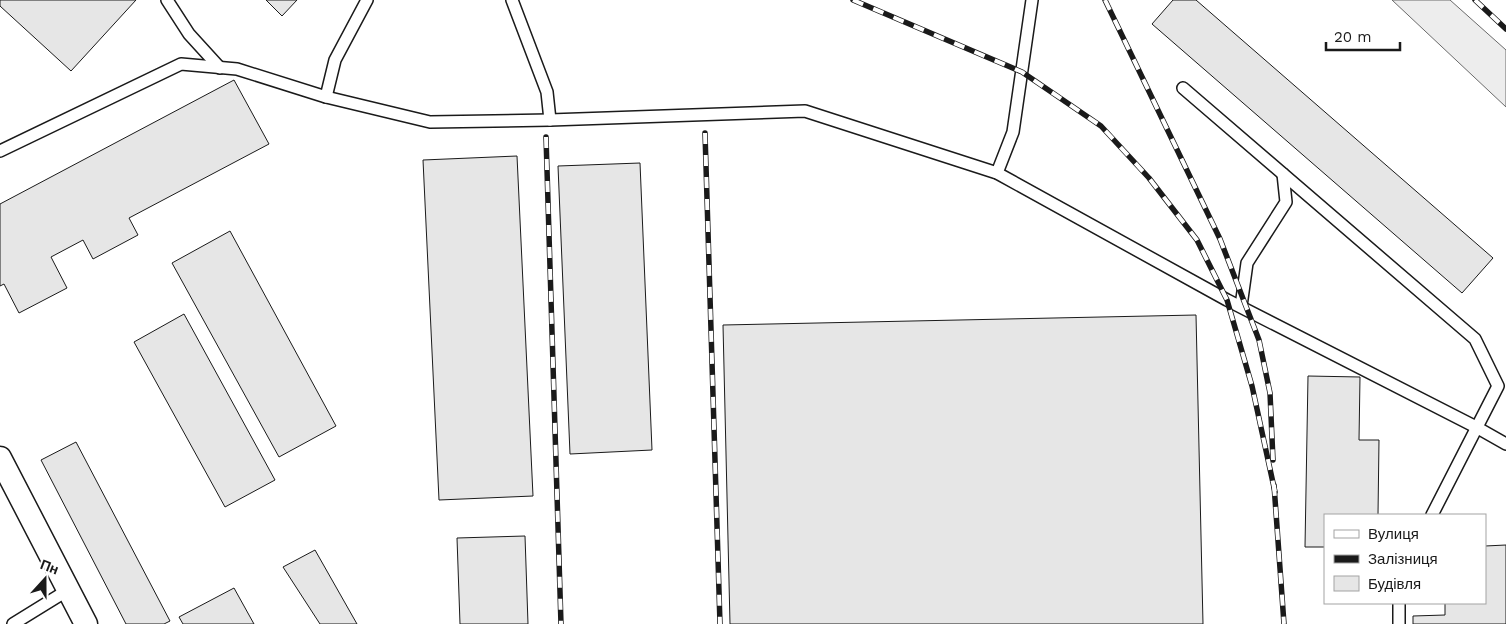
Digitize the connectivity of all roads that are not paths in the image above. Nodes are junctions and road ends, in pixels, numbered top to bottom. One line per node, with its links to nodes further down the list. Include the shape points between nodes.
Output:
1 (167, 0): 5 (lane, via 189,34)
2 (368, 0): 7 (lane, via 335,60)
3 (512, 0): 8 (lane, via 547,92)
4 (1032, 0): 10 (lane, via 1013,132)
5 (220, 68): 7 (lane, via 237,69); 9 (lane, via 181,64)
6 (1183, 88): 11 (lane)
7 (326, 97): 8 (lane, via 430,122)
8 (550, 120): 10 (lane, via 805,111)
9 (0, 151)
10 (997, 173): 12 (lane)
11 (1283, 174): 12 (lane, via 1286,202 1247,263); 13 (lane, via 1475,339 1498,386)
12 (1241, 306): 13 (lane)
13 (1476, 427): 14 (lane); 16 (lane)
14 (1506, 444)
15 (0, 458): 17 (street)
16 (1432, 514)
17 (68, 590): 19 (lane); 20 (street)
18 (1399, 604): 21 (lane)
19 (14, 624)
20 (86, 624)
21 (1399, 624)

